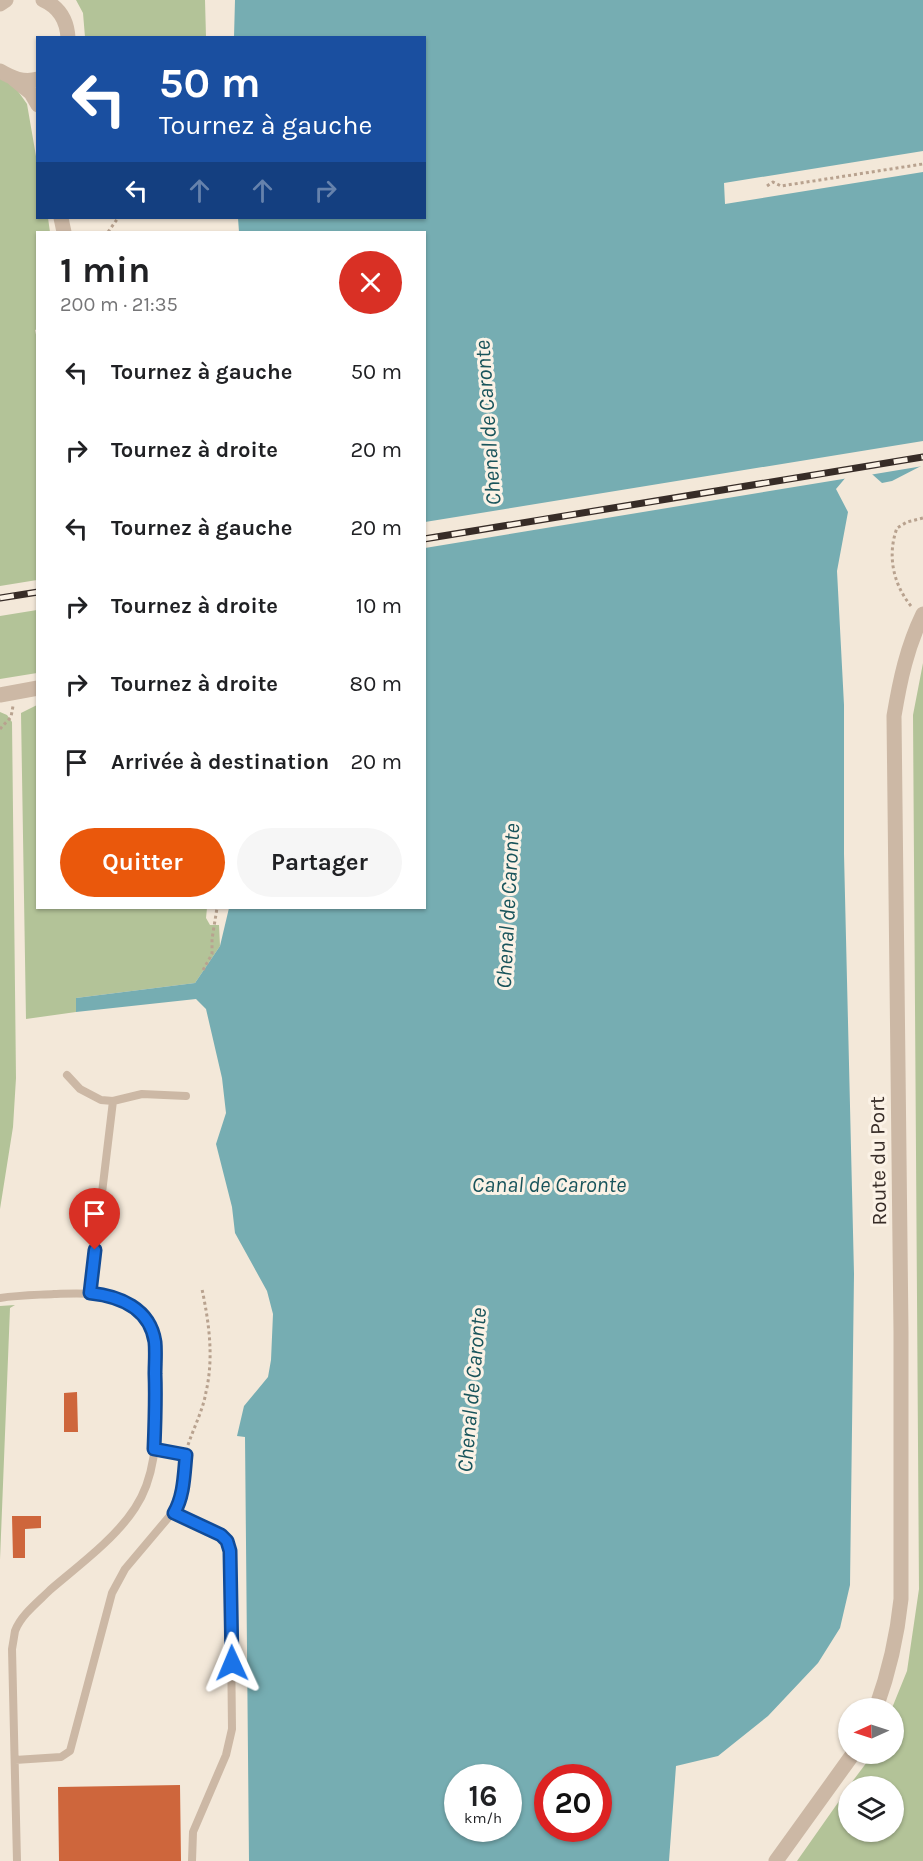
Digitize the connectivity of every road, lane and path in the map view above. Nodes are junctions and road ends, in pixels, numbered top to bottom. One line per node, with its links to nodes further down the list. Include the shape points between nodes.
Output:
1 (5, 0): 3 (street)
2 (43, 0): 4 (street, via 63,17)
3 (0, 4)
4 (68, 36)
5 (0, 71): 6 (street)
6 (14, 79): 7 (street); 8 (street)
7 (36, 79)
8 (36, 102)
9 (923, 164): 10 (path, via 781,186 773,182)
10 (767, 186)
11 (923, 518): 12 (path, via 897,528 892,554 894,574 902,593)
12 (922, 615): 27 (street, Route du Port, via 901,673 894,716 901,1599 897,1640)
13 (36, 688): 14 (street)
14 (7, 693): 15 (path, via 13,710)
15 (0, 729)
16 (217, 909): 17 (path, via 212,954)
17 (203, 970)
18 (67, 1075): 20 (lane, via 90,1096)
19 (186, 1096): 20 (lane, via 142,1094)
20 (113, 1101): 22 (lane)
21 (202, 1289): 25 (path, via 211,1349 207,1390)
22 (90, 1293): 23 (lane); 24 (lane, via 121,1299 136,1307 148,1322 154,1340)
23 (0, 1298)
24 (154, 1449): 25 (lane); 28 (lane, via 143,1494 123,1525 39,1601 15,1631)
25 (186, 1455): 26 (lane, via 182,1494)
26 (174, 1513): 28 (lane, via 125,1569 112,1593 69,1751 62,1757); 31 (lane, via 221,1535 230,1551 232,1730 226,1755 193,1832)
27 (880, 1698)
28 (15, 1760): 30 (lane)
29 (846, 1764): 32 (street)
30 (17, 1861)
31 (192, 1861)
32 (776, 1861)

